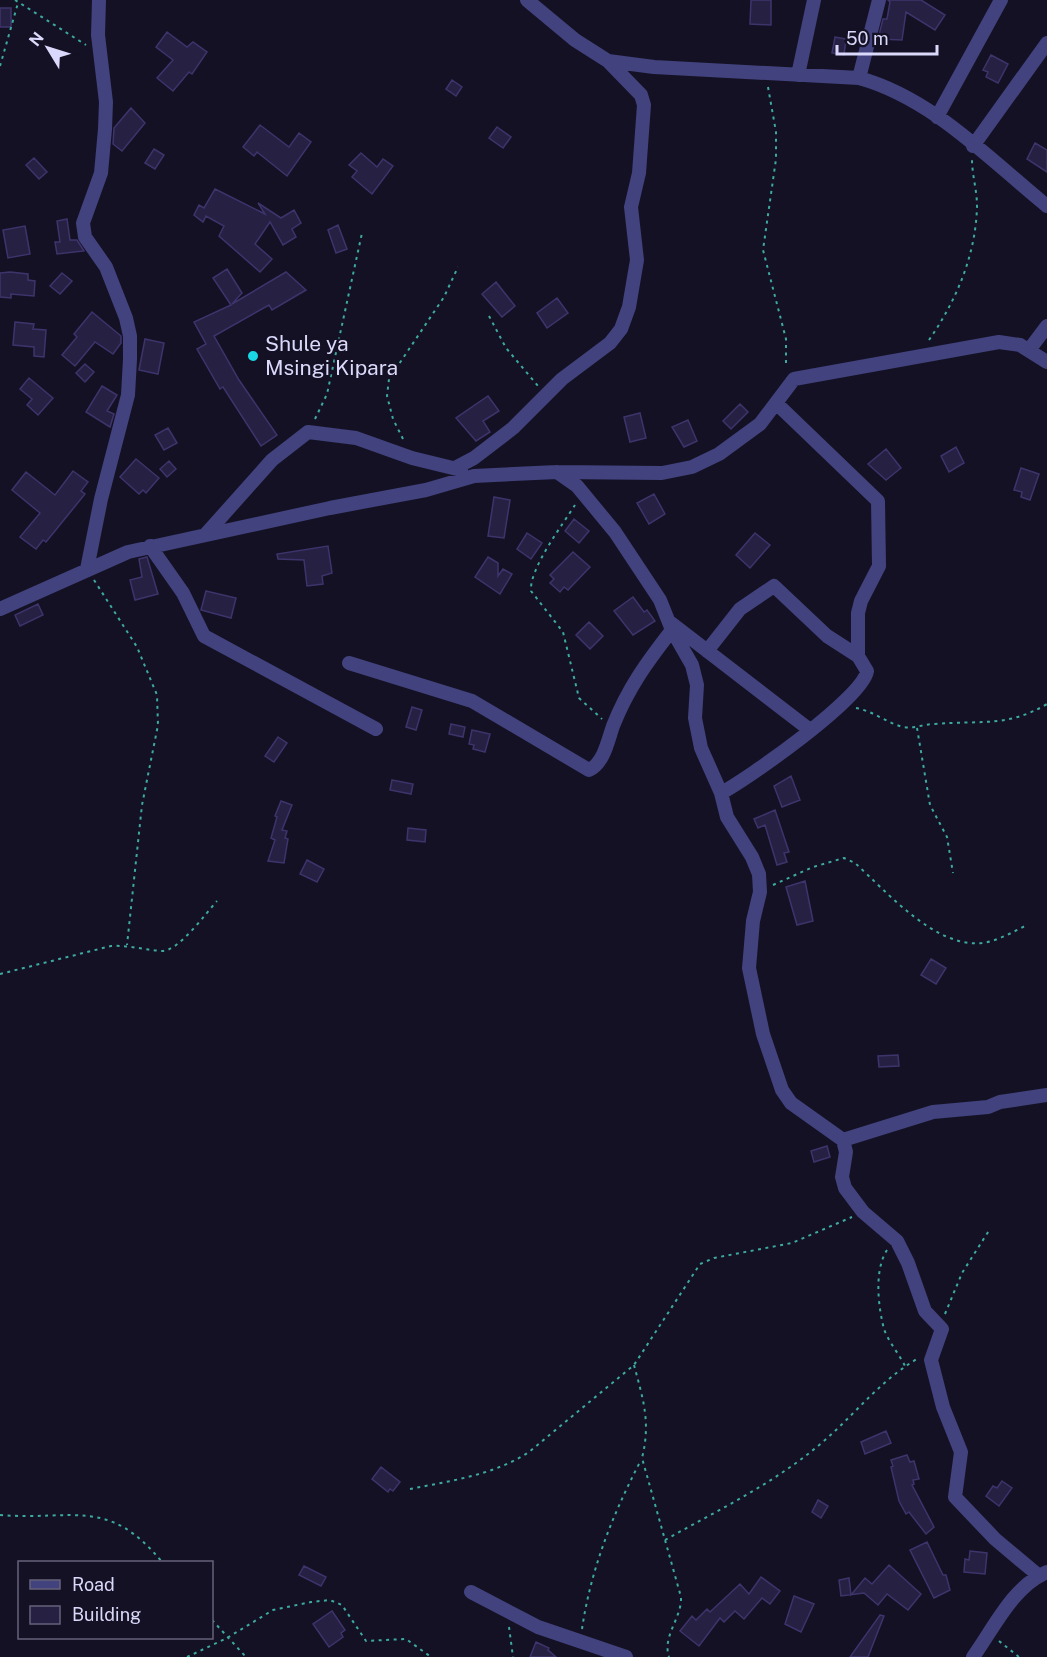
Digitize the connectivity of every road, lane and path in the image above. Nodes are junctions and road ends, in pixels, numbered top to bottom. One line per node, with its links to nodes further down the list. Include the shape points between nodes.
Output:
1 (99, 0): 9 (street)
2 (527, 0): 10 (street, via 575,40)
3 (814, 0): 13 (street)
4 (879, 0): 14 (street)
5 (984, 0): 7 (street)
6 (17, 1): 9 (path); 11 (path)
7 (999, 3): 15 (street)
8 (1047, 43): 16 (street)
9 (101, 55): 36 (street, via 106,102 101,173 83,223 86,237 106,267 126,318 130,359 128,395)
10 (609, 61): 12 (street); 26 (street, via 641,95 644,105 639,173 631,207 637,260 629,307 615,338)
11 (0, 66)
12 (765, 72): 13 (street); 25 (path, via 777,132 763,250 786,339)
13 (798, 75): 14 (street)
14 (859, 78): 15 (street, via 906,95)
15 (937, 117): 16 (street)
16 (973, 146): 17 (street); 23 (path, via 977,205 974,238 949,311)
17 (1047, 206)
18 (362, 233): 28 (path, via 327,394)
19 (458, 267): 29 (path, via 444,297 389,380 387,396 393,419)
20 (489, 316): 26 (path, via 511,355)
21 (1047, 326): 22 (street)
22 (1029, 350): 23 (street, via 1011,342 999,342); 24 (street)
23 (918, 355): 25 (street, via 794,379)
24 (1047, 362)
25 (785, 388): 27 (street)
26 (546, 395): 30 (street, via 506,434)
27 (776, 403): 31 (street, via 746,435 692,467 662,473); 40 (street, via 878,501 879,566 858,613)
28 (308, 432): 29 (street, via 356,438); 34 (street, via 272,460)
29 (412, 458): 30 (street)
30 (455, 468): 32 (street)
31 (557, 472): 32 (street); 33 (street)
32 (474, 476): 34 (street, via 426,490)
33 (582, 492): 38 (street, via 615,532 660,600); 44 (path, via 538,568 531,588 563,632 579,698)
34 (206, 534): 35 (street)
35 (150, 546): 36 (street); 46 (street, via 183,593 204,636)
36 (87, 569): 37 (street); 53 (path, via 137,647 157,695 158,725 142,805)
37 (0, 609)
38 (670, 626): 39 (street); 44 (street, via 632,683); 48 (street, via 692,665 701,748)
39 (707, 651): 40 (street, via 740,609 774,586 827,636); 47 (street)
40 (858, 656): 43 (street, via 866,666 866,675)
41 (349, 663): 44 (street, via 472,701 586,770 596,765)
42 (1047, 704): 45 (path, via 1013,719 936,723)
43 (841, 706): 45 (path); 47 (street)
44 (613, 727)
45 (917, 728): 49 (path, via 930,805 947,837)
46 (376, 729)
47 (810, 730): 48 (street)
48 (721, 793): 50 (street, via 727,817 756,865)
49 (953, 873)
50 (759, 892): 52 (path, via 813,867 844,858 940,934 980,943); 56 (street, via 749,968 771,1060 788,1100)
51 (217, 901): 53 (path, via 169,950)
52 (1025, 926)
53 (127, 945): 54 (path, via 74,954)
54 (0, 974)
55 (1047, 1095): 56 (street, via 988,1107 933,1112)
56 (843, 1140): 57 (street, via 846,1152 842,1181)
57 (863, 1212): 59 (street); 62 (path, via 792,1243 700,1264)
58 (990, 1229): 60 (path, via 962,1273)
59 (897, 1241): 60 (street, via 925,1311); 63 (path, via 880,1261 879,1289 885,1331)
60 (941, 1327): 61 (street)
61 (932, 1355): 63 (path); 69 (street, via 943,1407 962,1452 955,1497 994,1539)
62 (634, 1365): 64 (path, via 648,1435); 65 (path, via 514,1462)
63 (906, 1366): 67 (path, via 824,1441 774,1478)
64 (642, 1458): 67 (path); 75 (path, via 613,1515 599,1554 586,1599)
65 (410, 1489)
66 (0, 1515): 68 (path, via 106,1518 131,1530)
67 (665, 1540): 81 (path, via 681,1606 668,1640)
68 (160, 1561)
69 (1042, 1574): 73 (street, via 1017,1594)
70 (471, 1592): 71 (street)
71 (506, 1612): 75 (street); 79 (path)
72 (213, 1621): 74 (path)
73 (990, 1634): 82 (street); 83 (path)
74 (227, 1638): 76 (path); 77 (path); 78 (path, via 273,1610 330,1600 345,1609 366,1641 406,1639)
75 (581, 1640): 80 (street)
76 (188, 1657)
77 (246, 1657)
78 (431, 1657)
79 (513, 1657)
80 (626, 1657)
81 (669, 1657)
82 (973, 1657)
83 (1019, 1657)

